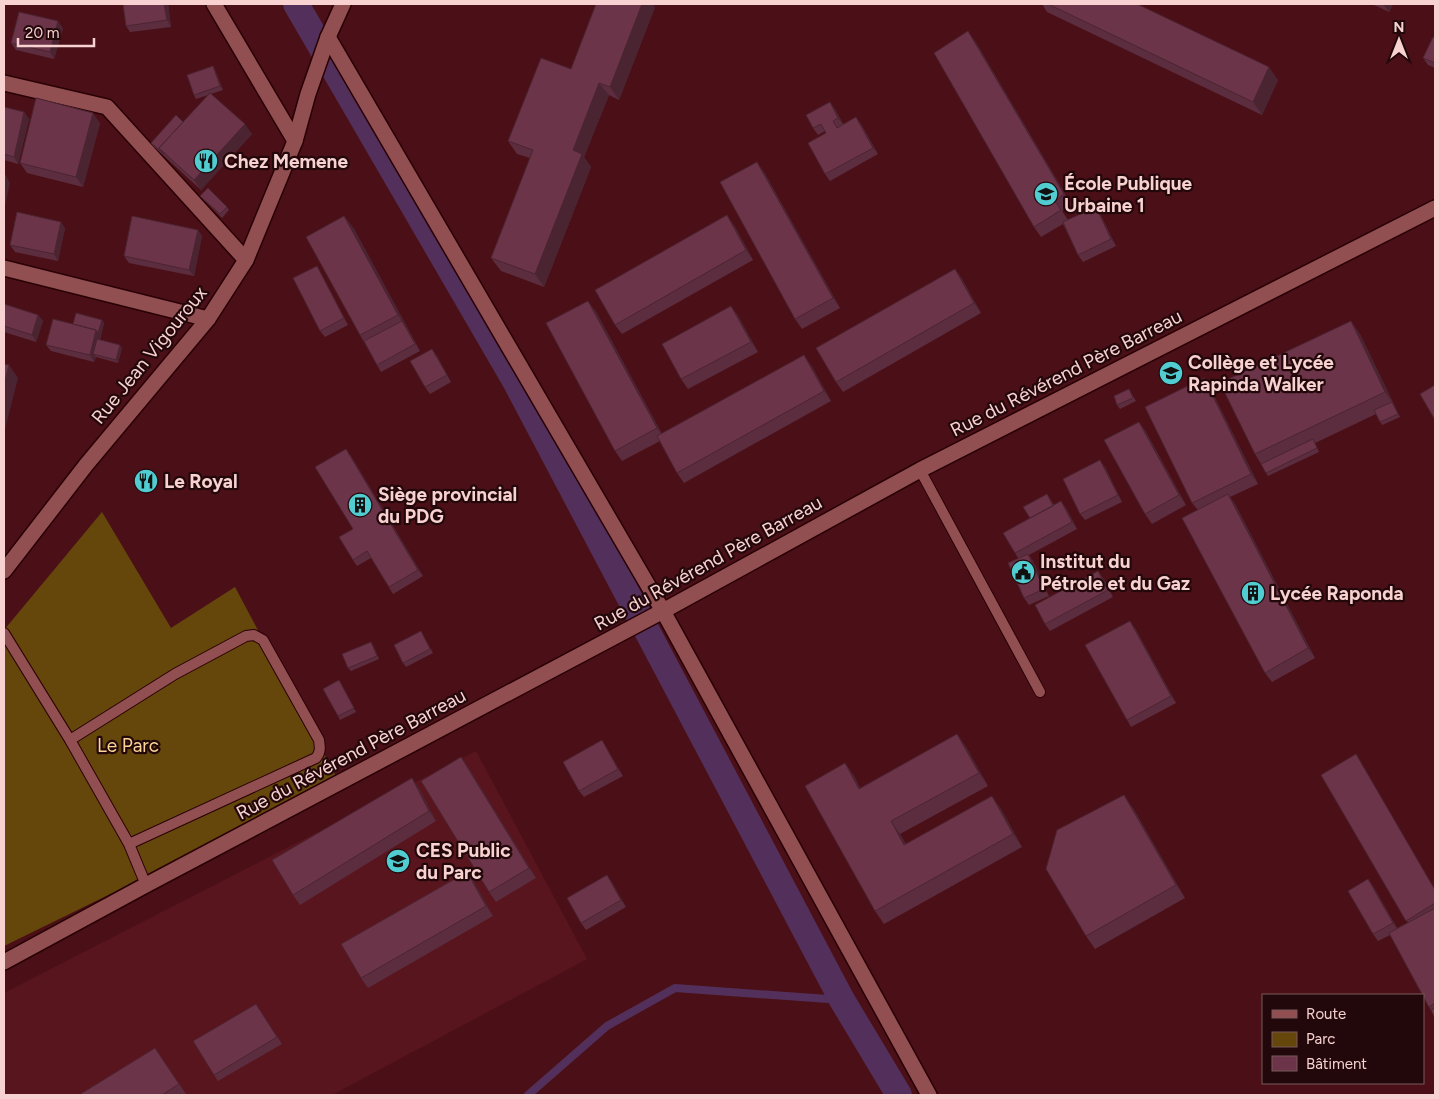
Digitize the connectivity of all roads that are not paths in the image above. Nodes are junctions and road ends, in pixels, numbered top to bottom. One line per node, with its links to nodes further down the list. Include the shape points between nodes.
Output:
1 (214, 4): 5 (street)
2 (344, 4): 3 (street, Rue Jean Vigouroux)
3 (328, 37): 5 (street, Rue Jean Vigouroux); 12 (street)
4 (4, 84): 7 (street, via 107,107)
5 (295, 141): 7 (street, Rue Jean Vigouroux)
6 (1435, 208): 10 (street, Rue du Révérend Père Barreau)
7 (246, 260): 9 (street, Rue Jean Vigouroux)
8 (4, 268): 9 (street)
9 (208, 319): 11 (street, Rue Jean Vigouroux, via 86,465)
10 (920, 470): 12 (street, Rue du Révérend Père Barreau); 14 (lane)
11 (4, 571)
12 (657, 614): 17 (street, Rue du Révérend Père Barreau); 19 (street)
13 (4, 633): 15 (lane)
14 (1040, 692)
15 (70, 740): 16 (lane); 16 (lane, via 175,674 246,636 254,635 263,640 319,740 320,754)
16 (129, 844): 17 (lane)
17 (146, 885): 18 (street, Rue du Révérend Père Barreau)
18 (4, 962)
19 (929, 1095)

